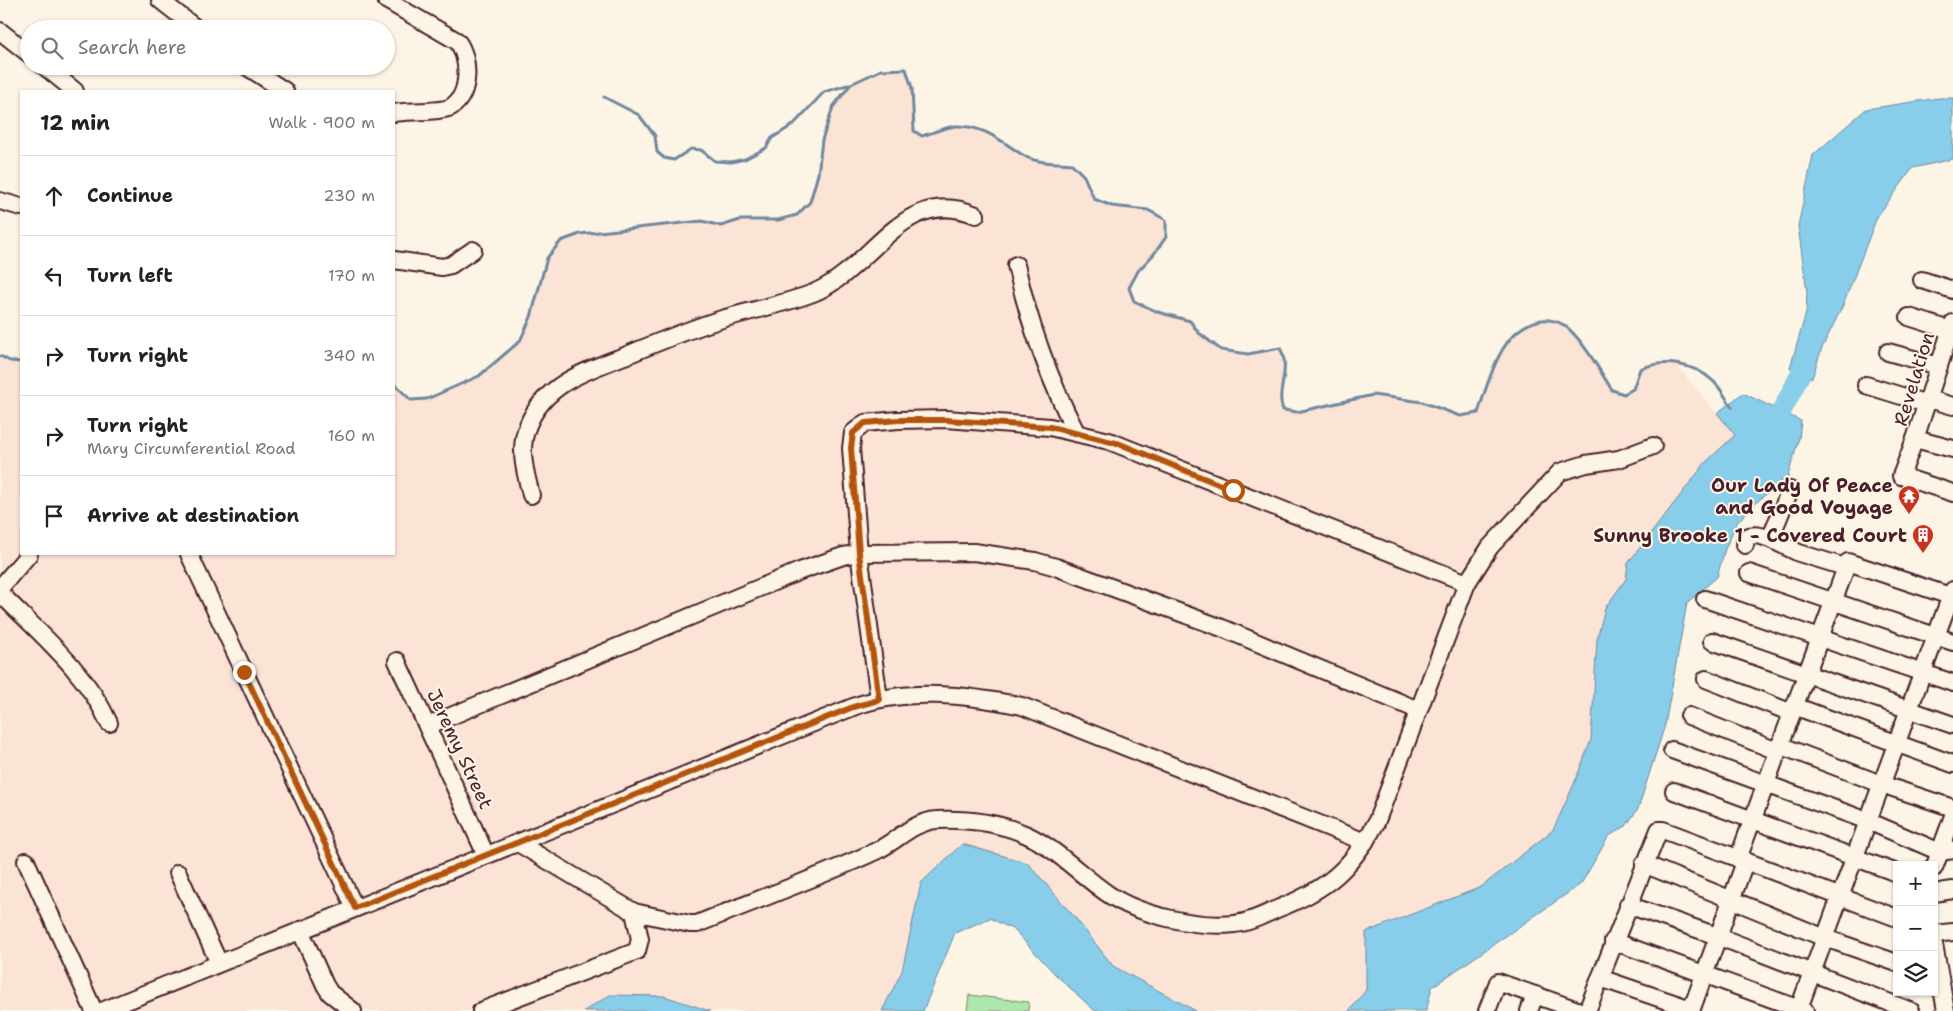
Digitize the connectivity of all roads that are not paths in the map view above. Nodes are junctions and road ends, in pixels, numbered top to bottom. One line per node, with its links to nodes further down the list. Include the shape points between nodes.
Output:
1 (160, 0): 3 (street)
2 (386, 0): 10 (street, via 457,41 463,48 468,70 461,94 452,107)
3 (186, 20)
4 (0, 31): 5 (street)
5 (20, 47)
6 (55, 75): 8 (street)
7 (260, 75): 9 (street)
8 (74, 90)
9 (282, 90)
10 (395, 113)
11 (0, 201): 12 (street)
12 (20, 207)
13 (976, 215): 32 (street, via 948,208 924,210 907,219 841,277 814,292 698,327 568,380 542,401 528,424 522,452)
14 (473, 250): 15 (street, via 451,265 442,267)
15 (395, 260)
16 (1016, 265): 26 (street, via 1023,298 1047,370)
17 (1922, 280): 18 (street)
18 (1953, 290)
19 (1909, 317): 20 (street)
20 (1952, 327): 22 (street, Revelation)
21 (1888, 352): 22 (street)
22 (1944, 364): 24 (street, Revelation)
23 (1866, 385): 24 (street)
24 (1928, 401): 25 (street); 27 (street, Revelation)
25 (1953, 406)
26 (1076, 432): 35 (street, via 1018,423 946,420 865,423 853,433 851,448); 40 (street, via 1129,448)
27 (1915, 439): 29 (street, Revelation); 31 (street, via 1901,476)
28 (1653, 446): 40 (street, via 1619,459 1560,472 1501,534)
29 (1953, 449)
30 (1790, 490): 33 (street)
31 (1953, 493)
32 (531, 495)
33 (1770, 539): 34 (street, via 1749,536); 38 (street, via 1799,553)
34 (1745, 545)
35 (859, 553): 55 (street); 58 (street, via 974,552 1056,566 1222,628); 62 (street, via 800,571)
36 (28, 555): 41 (street)
37 (189, 555): 90 (street)
38 (1845, 567): 43 (street, via 1851,561); 45 (street)
39 (1749, 573): 45 (street)
40 (1467, 583): 58 (street)
41 (0, 588)
42 (0, 593): 60 (street, via 78,674)
43 (1952, 594): 46 (street)
44 (1705, 599): 47 (street)
45 (1833, 600): 46 (street); 47 (street)
46 (1936, 636): 49 (street); 51 (street)
47 (1820, 637): 51 (street); 52 (street)
48 (1712, 641): 52 (street)
49 (1953, 642)
50 (397, 660): 62 (street, Jeremy Street)
51 (1923, 673): 54 (street); 56 (street)
52 (1807, 674): 56 (street); 57 (street)
53 (1706, 680): 57 (street)
54 (1953, 683)
55 (879, 700): 74 (street, via 930,695 1022,706); 75 (street, via 853,707)
56 (1910, 708): 61 (street); 63 (street)
57 (1793, 709): 63 (street); 64 (street)
58 (1418, 710): 74 (street, via 1376,823)
59 (1689, 716): 64 (street)
60 (110, 723)
61 (1953, 725)
62 (427, 726): 77 (street, Jeremy Street)
63 (1896, 743): 66 (street); 68 (street)
64 (1778, 748): 67 (street); 68 (street)
65 (1672, 750): 67 (street)
66 (1953, 764)
67 (1766, 784): 72 (street); 73 (street)
68 (1881, 784): 70 (street); 72 (street)
69 (1674, 791): 73 (street)
70 (1953, 808)
71 (1953, 816): 76 (street)
72 (1868, 821): 76 (street); 78 (street)
73 (1752, 822): 78 (street); 79 (street)
74 (1365, 842): 91 (street, via 1339,874 1317,891 1236,924 1170,918 1140,909 1110,895 1029,836 994,824 950,820 929,821 916,826 874,852 697,924)
75 (518, 844): 77 (street); 91 (street)
76 (1947, 851): 81 (street)
77 (486, 855): 90 (street)
78 (1854, 858): 83 (street); 87 (street)
79 (1741, 860): 82 (street, via 1663,830 1656,832); 87 (street); 88 (street)
80 (26, 861): 110 (street)
81 (1938, 863)
82 (1644, 864): 88 (street); 89 (street)
83 (1893, 872)
84 (178, 873): 101 (street)
85 (1953, 890): 86 (street)
86 (1938, 892)
87 (1840, 898): 92 (street); 97 (street)
88 (1731, 899): 96 (street); 97 (street)
89 (1628, 905): 96 (street); 98 (street)
90 (355, 908): 93 (street)
91 (634, 912): 113 (street, via 640,940 637,951)
92 (1893, 917)
93 (300, 930): 101 (street); 112 (street, via 324,985)
94 (1953, 932): 95 (street)
95 (1938, 934)
96 (1717, 936): 102 (street); 103 (street)
97 (1825, 938): 100 (street); 102 (street)
98 (1614, 941): 103 (street); 105 (street)
99 (1936, 951): 104 (street)
100 (1893, 962)
101 (219, 963): 111 (street)
102 (1812, 972): 109 (street); 116 (street)
103 (1704, 974): 108 (street); 109 (street)
104 (1942, 976): 117 (street)
105 (1600, 978): 107 (street); 108 (street)
106 (1536, 995): 107 (street); 114 (street, via 1498,982); 115 (street)
107 (1577, 1010)
108 (1691, 1010)
109 (1801, 1010)
110 (94, 1011)
111 (102, 1011)
112 (353, 1011)
113 (481, 1011)
114 (1487, 1011)
115 (1529, 1011)
116 (1911, 1011)
117 (1946, 1011)

